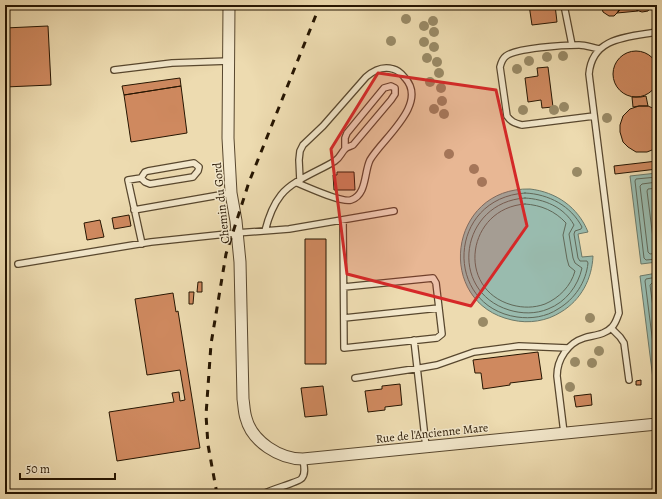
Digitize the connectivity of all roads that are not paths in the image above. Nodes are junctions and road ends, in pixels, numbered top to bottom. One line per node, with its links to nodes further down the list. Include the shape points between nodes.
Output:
1 (229, 5): 6 (street, Chemin du Gord)
2 (564, 5): 4 (lane)
3 (657, 32): 5 (lane, via 623,38 610,42)
4 (572, 45): 5 (lane); 8 (lane, via 520,50 505,56 500,67 507,116 522,125)
5 (600, 49): 8 (lane, via 590,65)
6 (229, 61): 7 (lane, via 172,63); 12 (street, Chemin du Gord, via 228,138)
7 (114, 70)
8 (594, 116): 23 (lane, via 619,313)
9 (345, 149): 9 (lane, via 358,140 387,105 395,94 395,88 384,88 347,132); 11 (lane, via 337,160)
10 (141, 178): 10 (lane, via 150,184 192,177 199,167 194,163 148,171); 13 (lane, via 128,180)
11 (299, 182): 11 (lane, via 299,160 303,145 371,72 388,68 396,70 408,81 412,89 409,108 371,159 366,169 362,190 357,196 352,200 343,200); 16 (lane, via 280,196)
12 (231, 193): 13 (lane); 17 (street, Chemin du Gord)
13 (134, 210): 18 (lane)
14 (394, 211): 15 (lane)
15 (343, 220): 16 (lane); 20 (lane)
16 (265, 231): 17 (lane)
17 (236, 233): 18 (lane); 29 (street, Chemin du Gord, via 240,262)
18 (142, 244): 19 (lane)
19 (18, 264)
20 (344, 286): 21 (lane, via 433,278); 22 (lane)
21 (439, 308): 22 (lane); 24 (lane, via 442,334 437,338)
22 (344, 318): 24 (lane, via 344,348)
23 (611, 328): 25 (lane, via 603,333 582,338); 28 (lane, via 624,343)
24 (414, 340): 26 (lane)
25 (568, 348): 26 (lane, via 511,347 474,352); 31 (lane, via 557,368)
26 (417, 369): 27 (lane); 32 (lane)
27 (355, 378)
28 (629, 380)
29 (243, 399): 33 (street, Rue de l'Ancienne Mare, via 246,418 263,444 279,454)
30 (657, 424): 31 (street, Rue de l'Ancienne Mare)
31 (564, 433): 32 (street, Rue de l'Ancienne Mare)
32 (426, 447): 33 (street, Rue de l'Ancienne Mare)
33 (303, 460): 34 (lane, via 305,471 299,482 286,484)
34 (263, 494)

